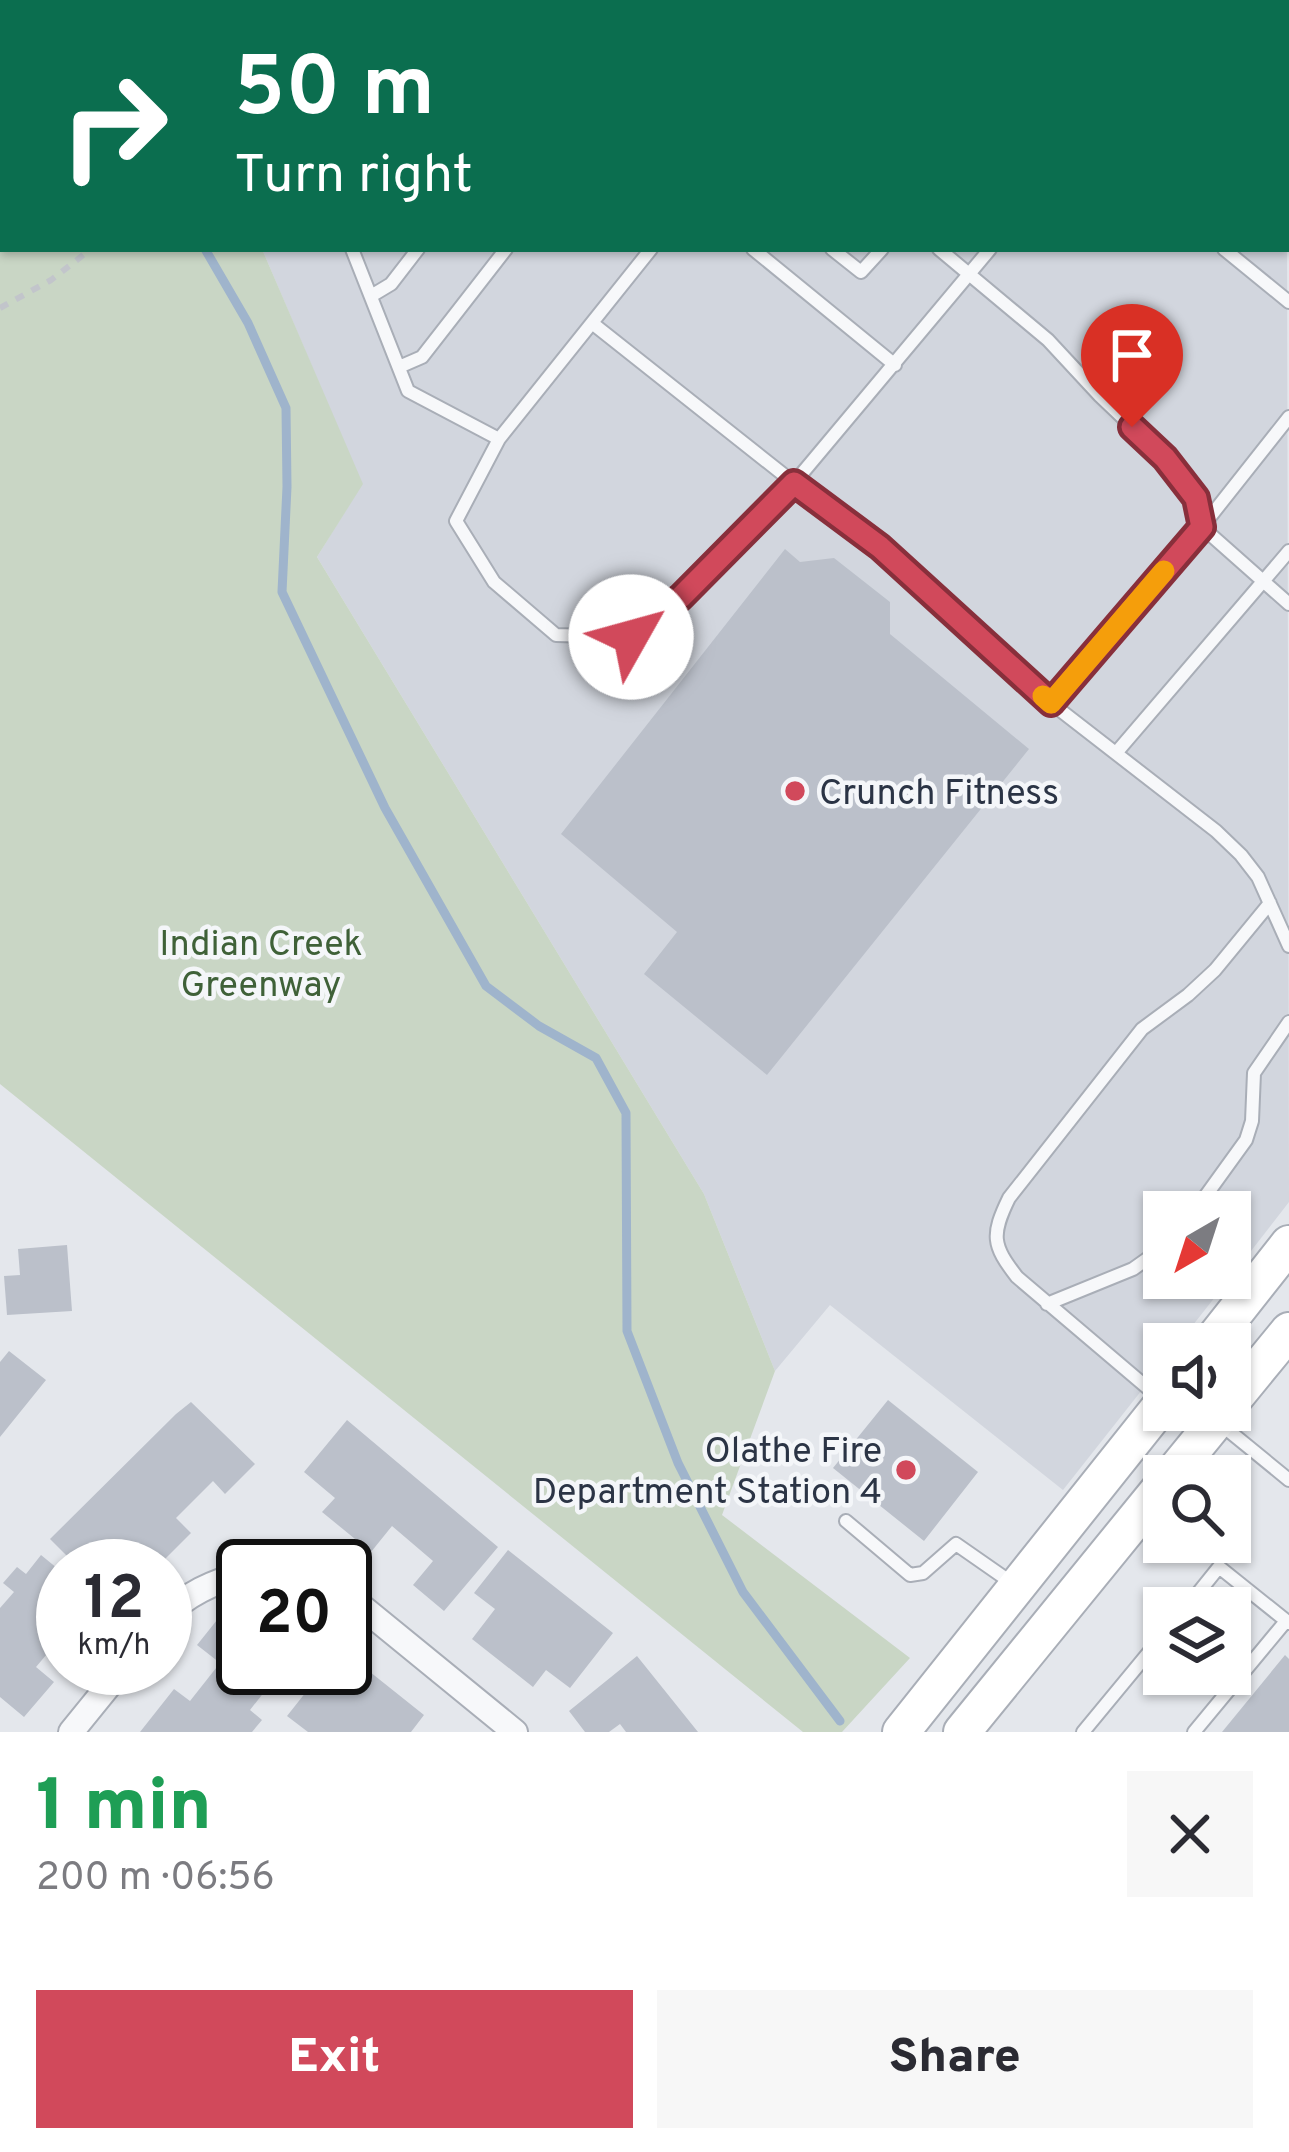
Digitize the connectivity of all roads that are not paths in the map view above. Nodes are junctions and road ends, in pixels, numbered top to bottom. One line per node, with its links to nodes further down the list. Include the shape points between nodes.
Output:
1 (353, 252): 12 (lane)
2 (416, 252): 12 (lane)
3 (504, 252): 16 (lane, via 422,358)
4 (649, 252): 14 (lane)
5 (757, 252): 15 (lane)
6 (836, 252): 7 (lane, via 861,272)
7 (879, 252)
8 (942, 252): 11 (lane)
9 (987, 252): 11 (lane)
10 (1228, 252): 13 (lane)
11 (968, 274): 15 (lane); 20 (lane, via 1048,340 1165,458 1196,498)
12 (370, 296): 16 (lane)
13 (1289, 302)
14 (592, 323): 18 (lane); 19 (lane)
15 (895, 364): 19 (lane)
16 (399, 367): 18 (lane, via 408,391)
17 (1289, 416): 20 (lane)
18 (499, 439): 19 (lane, via 456,521 494,582 556,635 631,637)
19 (794, 483): 24 (lane, via 880,547)
20 (1202, 527): 22 (lane); 24 (lane)
21 (1289, 551): 22 (lane)
22 (1261, 581): 23 (lane); 25 (lane)
23 (1289, 604)
24 (1051, 703): 25 (lane)
25 (1116, 753): 26 (lane, via 1241,855)
26 (1270, 903): 27 (lane); 32 (lane, via 1215,970 1142,1028 1009,1198 996,1224 999,1254)
27 (1289, 946)
28 (1289, 1022): 29 (lane, via 1254,1073 1246,1140)
29 (1209, 1191)
30 (1289, 1244): 33 (main road)
31 (1143, 1262): 32 (lane)
32 (1047, 1304): 36 (lane)
33 (1227, 1323)
34 (1289, 1331): 35 (main road)
35 (1251, 1374)
36 (1143, 1384)
37 (1143, 1429): 44 (main road)
38 (1239, 1431): 39 (lane)
39 (1289, 1480)
40 (1143, 1510): 53 (main road)
41 (846, 1521): 44 (lane, via 910,1575 956,1544)
42 (1203, 1587): 43 (lane, via 1220,1567)
43 (1245, 1587)
44 (1018, 1588): 52 (main road)
45 (1251, 1592): 47 (lane)
46 (372, 1615): 51 (street)
47 (1288, 1622): 55 (lane)
48 (1143, 1659): 54 (lane)
49 (100, 1695): 50 (street)
50 (71, 1732)
51 (515, 1732)
52 (901, 1732)
53 (962, 1732)
54 (1083, 1732)
55 (1194, 1732)

